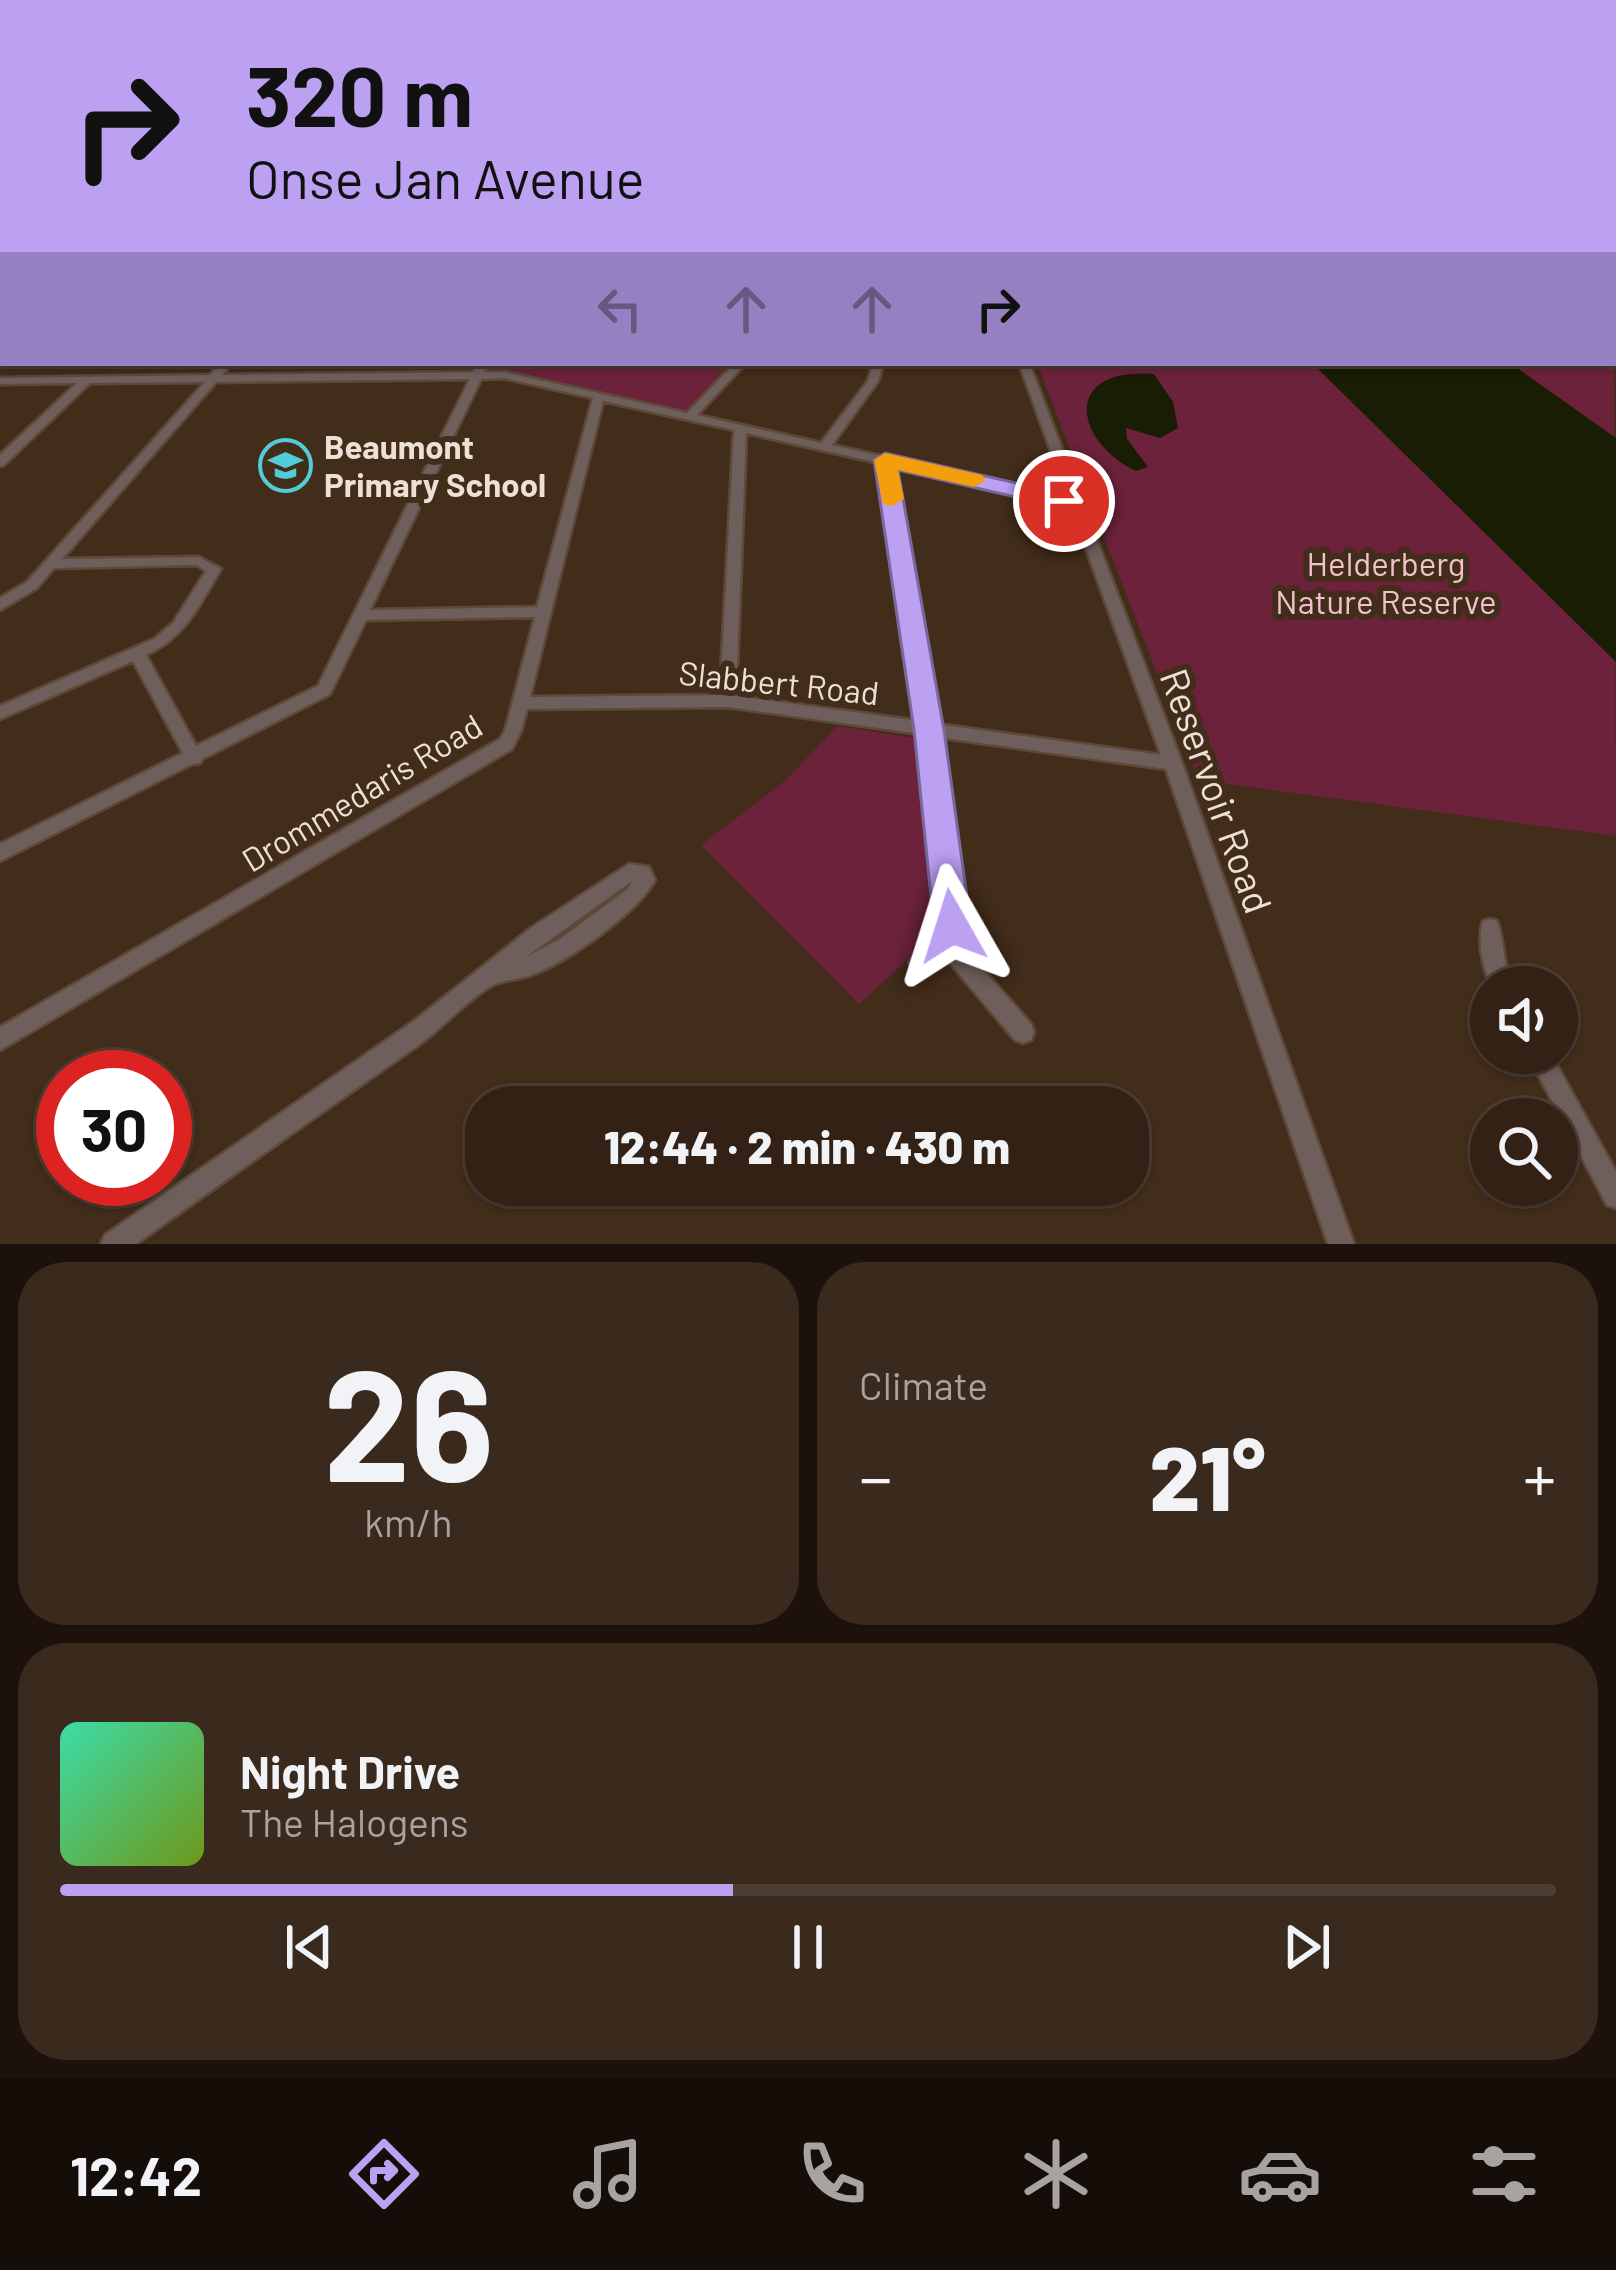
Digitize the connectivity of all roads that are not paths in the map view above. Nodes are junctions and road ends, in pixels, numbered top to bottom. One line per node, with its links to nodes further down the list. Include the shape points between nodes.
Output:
1 (224, 366): 6 (street)
2 (738, 366): 10 (street)
3 (877, 366): 12 (street)
4 (1025, 366): 15 (street, Reservoir Road)
5 (479, 369): 6 (street); 9 (street); 19 (street)
6 (214, 378): 7 (street); 16 (street)
7 (87, 380): 8 (street); 14 (street)
8 (0, 381)
9 (599, 396): 10 (street); 18 (street, Drommedaris Road)
10 (690, 416): 11 (street)
11 (740, 428): 12 (street); 21 (street)
12 (825, 446): 13 (street)
13 (885, 460): 15 (street); 24 (street)
14 (0, 462)
15 (1076, 503): 26 (street, Reservoir Road)
16 (50, 564): 17 (street); 20 (street, via 211,566 178,627)
17 (0, 605)
18 (542, 612): 19 (street); 22 (street, Drommedaris Road)
19 (363, 615): 25 (street, via 324,690)
20 (137, 653): 23 (street); 25 (street)
21 (728, 701): 22 (street, Slabbert Road); 24 (street, Slabbert Road)
22 (520, 703): 34 (street, Drommedaris Road, via 496,753)
23 (0, 713)
24 (929, 730): 26 (street, Slabbert Road); 29 (street, via 951,911)
25 (194, 758): 27 (street)
26 (1173, 763): 38 (street, Reservoir Road)
27 (0, 853)
28 (1490, 928): 31 (street)
29 (946, 943): 30 (street); 33 (street)
30 (919, 963)
31 (1494, 966)
32 (494, 973): 32 (street, via 628,872 643,873 635,895 534,966); 37 (street)
33 (1023, 1032)
34 (0, 1039)
35 (1549, 1074): 36 (street)
36 (1616, 1196)
37 (114, 1244)
38 (1341, 1244)

